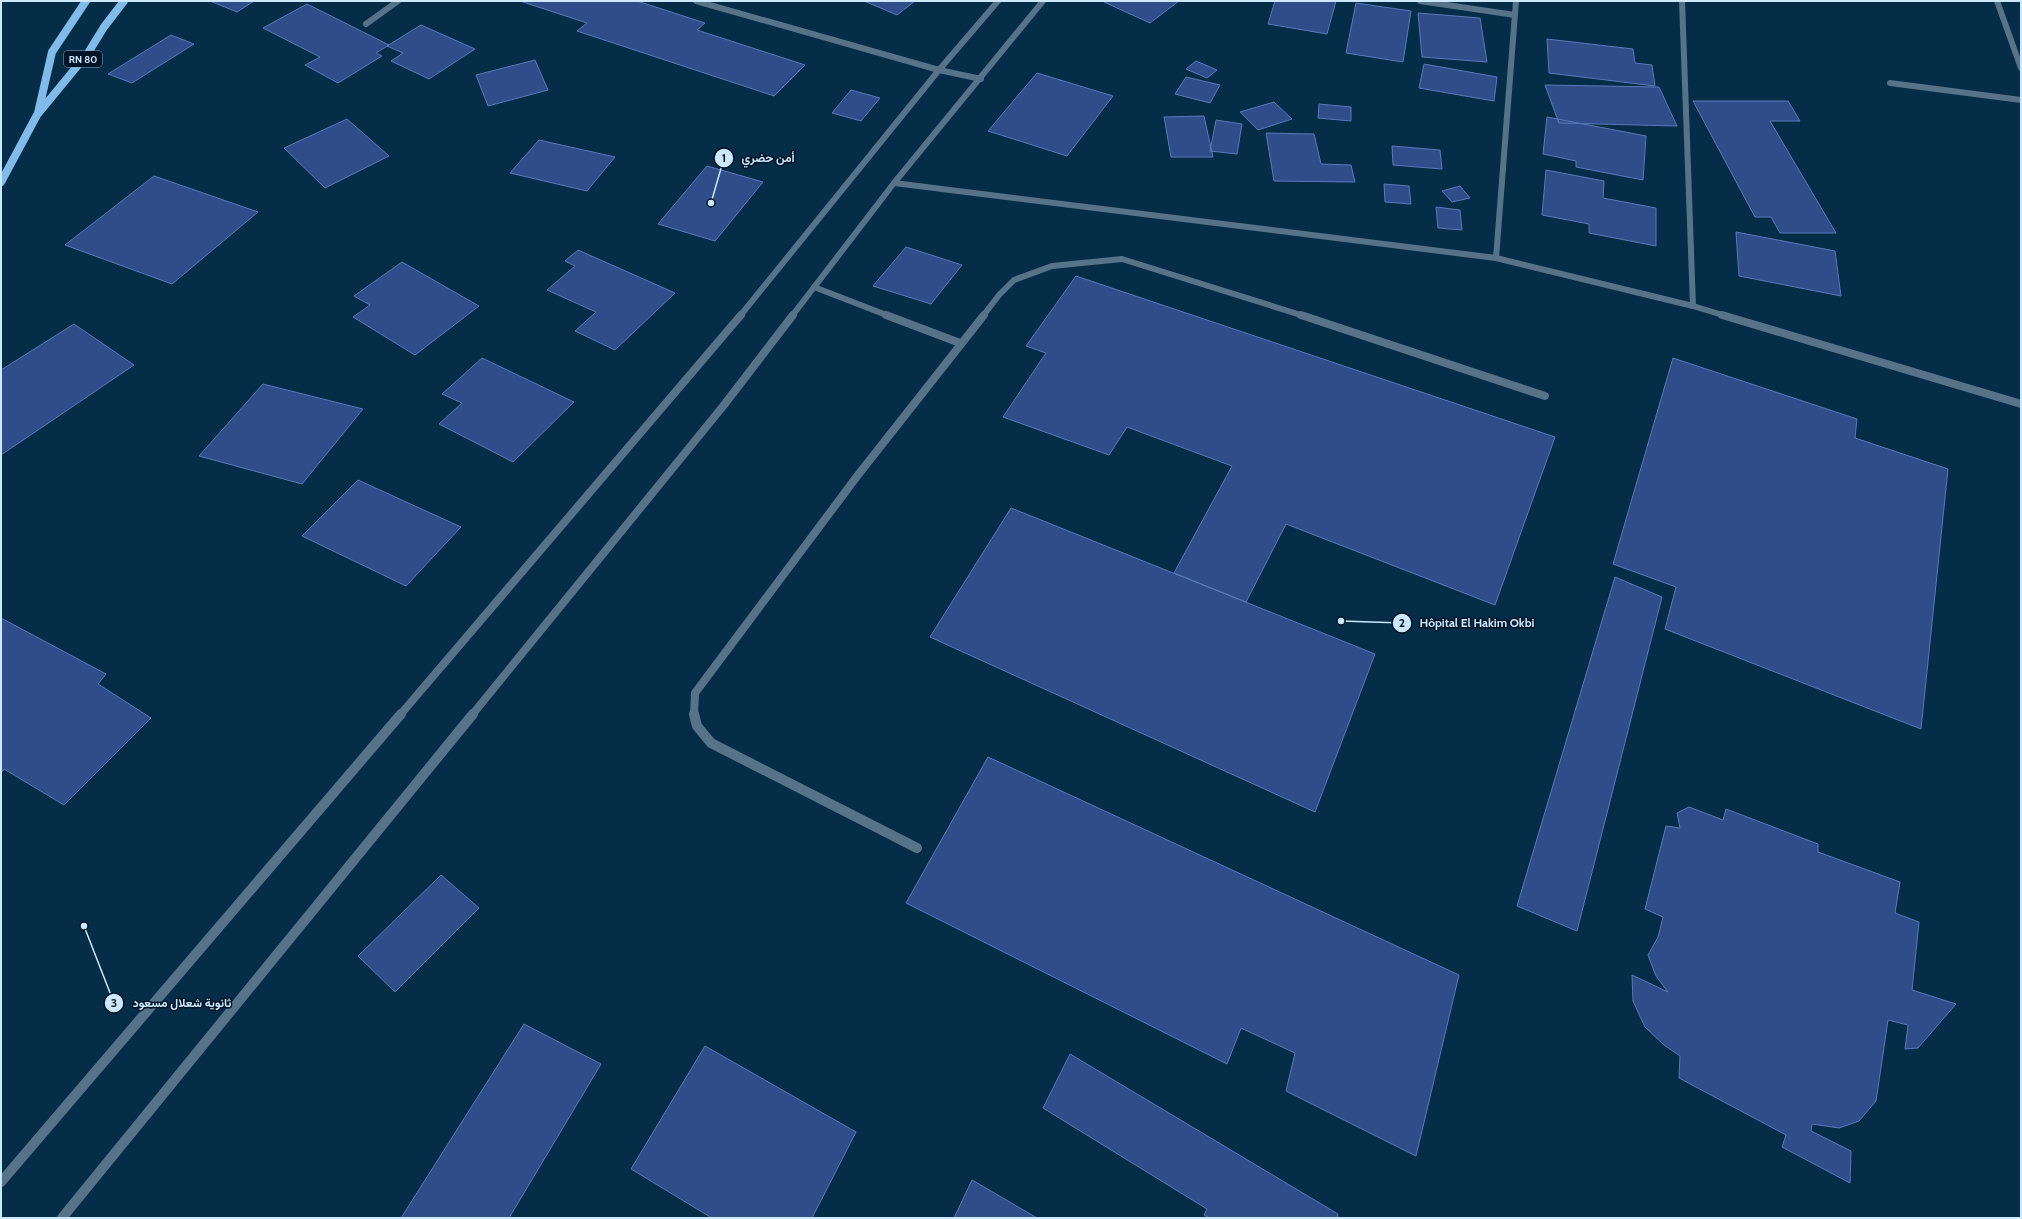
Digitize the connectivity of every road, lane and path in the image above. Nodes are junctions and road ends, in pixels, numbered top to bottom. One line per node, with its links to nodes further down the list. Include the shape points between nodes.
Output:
1 (86, 1): 18 (main road, RN 80, via 52,52)
2 (124, 1): 18 (main road, RN 80, via 88,53)
3 (398, 1): 12 (street)
4 (696, 1): 14 (street)
5 (998, 1): 14 (street)
6 (1043, 1): 15 (street)
7 (1420, 1): 11 (street)
8 (1516, 1): 11 (street)
9 (1682, 1): 23 (street)
10 (1997, 1): 13 (street)
11 (1515, 15): 21 (street)
12 (366, 24)
13 (2021, 68)
14 (939, 70): 15 (street); 28 (street, via 736,321)
15 (981, 79): 20 (street)
16 (1890, 82): 17 (street)
17 (2021, 100)
18 (38, 115): 19 (main road, RN 80)
19 (1, 182)
20 (894, 183): 21 (street); 22 (street)
21 (1496, 258): 23 (street)
22 (814, 287): 24 (street); 29 (street, via 724,404)
23 (1693, 306): 26 (street)
24 (960, 343): 25 (street, via 1014,280 1052,266 1122,259 1327,323); 27 (street, via 695,693 692,714 698,730 711,743)
25 (1545, 396)
26 (2021, 404)
27 (917, 848)
28 (1, 1182)
29 (62, 1218)

